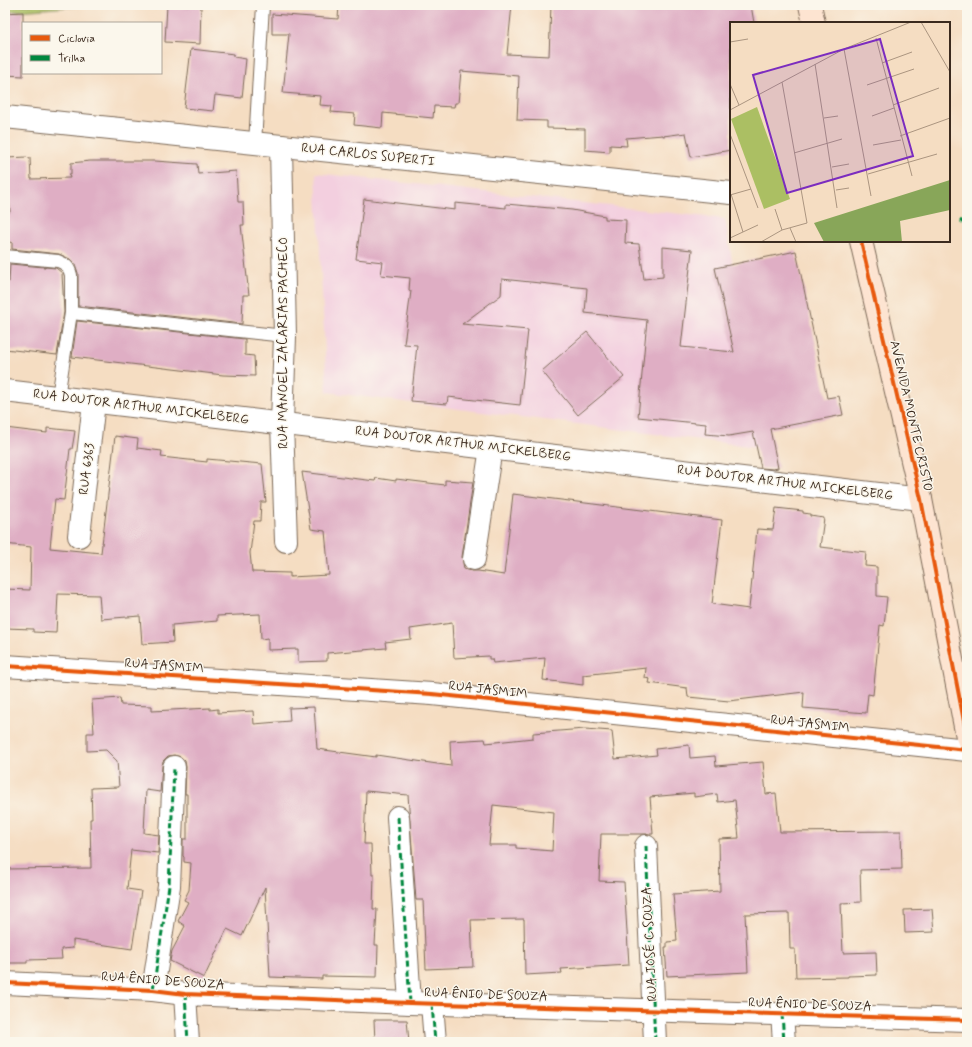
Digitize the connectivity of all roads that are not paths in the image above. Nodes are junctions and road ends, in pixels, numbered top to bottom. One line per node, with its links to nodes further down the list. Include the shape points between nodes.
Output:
1 (263, 5): 5 (lane)
2 (810, 5): 3 (main road)
3 (814, 22)
4 (5, 117): 5 (street, RUA CARLOS SUPERTI)
5 (255, 144): 6 (street, RUA CARLOS SUPERTI)
6 (281, 146): 7 (street, RUA CARLOS SUPERTI); 11 (street, RUA MANOEL ZACARIAS PACHECO)
7 (730, 193)
8 (861, 242): 17 (main road, AVENIDA MONTE CRISTO)
9 (5, 256): 10 (lane, via 64,263 71,275)
10 (71, 313): 11 (lane); 13 (lane)
11 (285, 336): 15 (street, RUA MANOEL ZACARIAS PACHECO)
12 (5, 391): 13 (street, RUA DOUTOR ARTHUR MICKELBERG)
13 (58, 397): 14 (street, RUA DOUTOR ARTHUR MICKELBERG)
14 (94, 402): 15 (street, RUA DOUTOR ARTHUR MICKELBERG); 18 (street, RUA 6363)
15 (282, 423): 16 (street, RUA DOUTOR ARTHUR MICKELBERG); 19 (street, RUA MANOEL ZACARIAS PACHECO)
16 (491, 448): 17 (street, RUA DOUTOR ARTHUR MICKELBERG); 20 (street)
17 (920, 500): 22 (main road, AVENIDA MONTE CRISTO)
18 (79, 536)
19 (286, 541)
20 (474, 559)
21 (5, 666): 23 (street, RUA JASMIM, via 432,694)
22 (967, 737)
23 (967, 750)
24 (174, 767): 28 (street, via 169,886)
25 (398, 817): 30 (street)
26 (646, 846): 32 (street, RUA JOSÉ C SOUZA)
27 (5, 983): 28 (street, RUA ÊNIO DE SOUZA)
28 (153, 990): 29 (street, RUA ÊNIO DE SOUZA)
29 (185, 994): 30 (street, RUA ÊNIO DE SOUZA); 35 (street)
30 (410, 1003): 31 (street, RUA ÊNIO DE SOUZA)
31 (432, 1004): 32 (street, RUA ÊNIO DE SOUZA); 36 (street)
32 (654, 1010): 33 (street, RUA ÊNIO DE SOUZA); 37 (street, RUA JOSÉ C SOUZA)
33 (782, 1014): 34 (street, RUA ÊNIO DE SOUZA); 38 (street)
34 (967, 1020)
35 (188, 1042)
36 (435, 1042)
37 (655, 1042)
38 (784, 1042)

